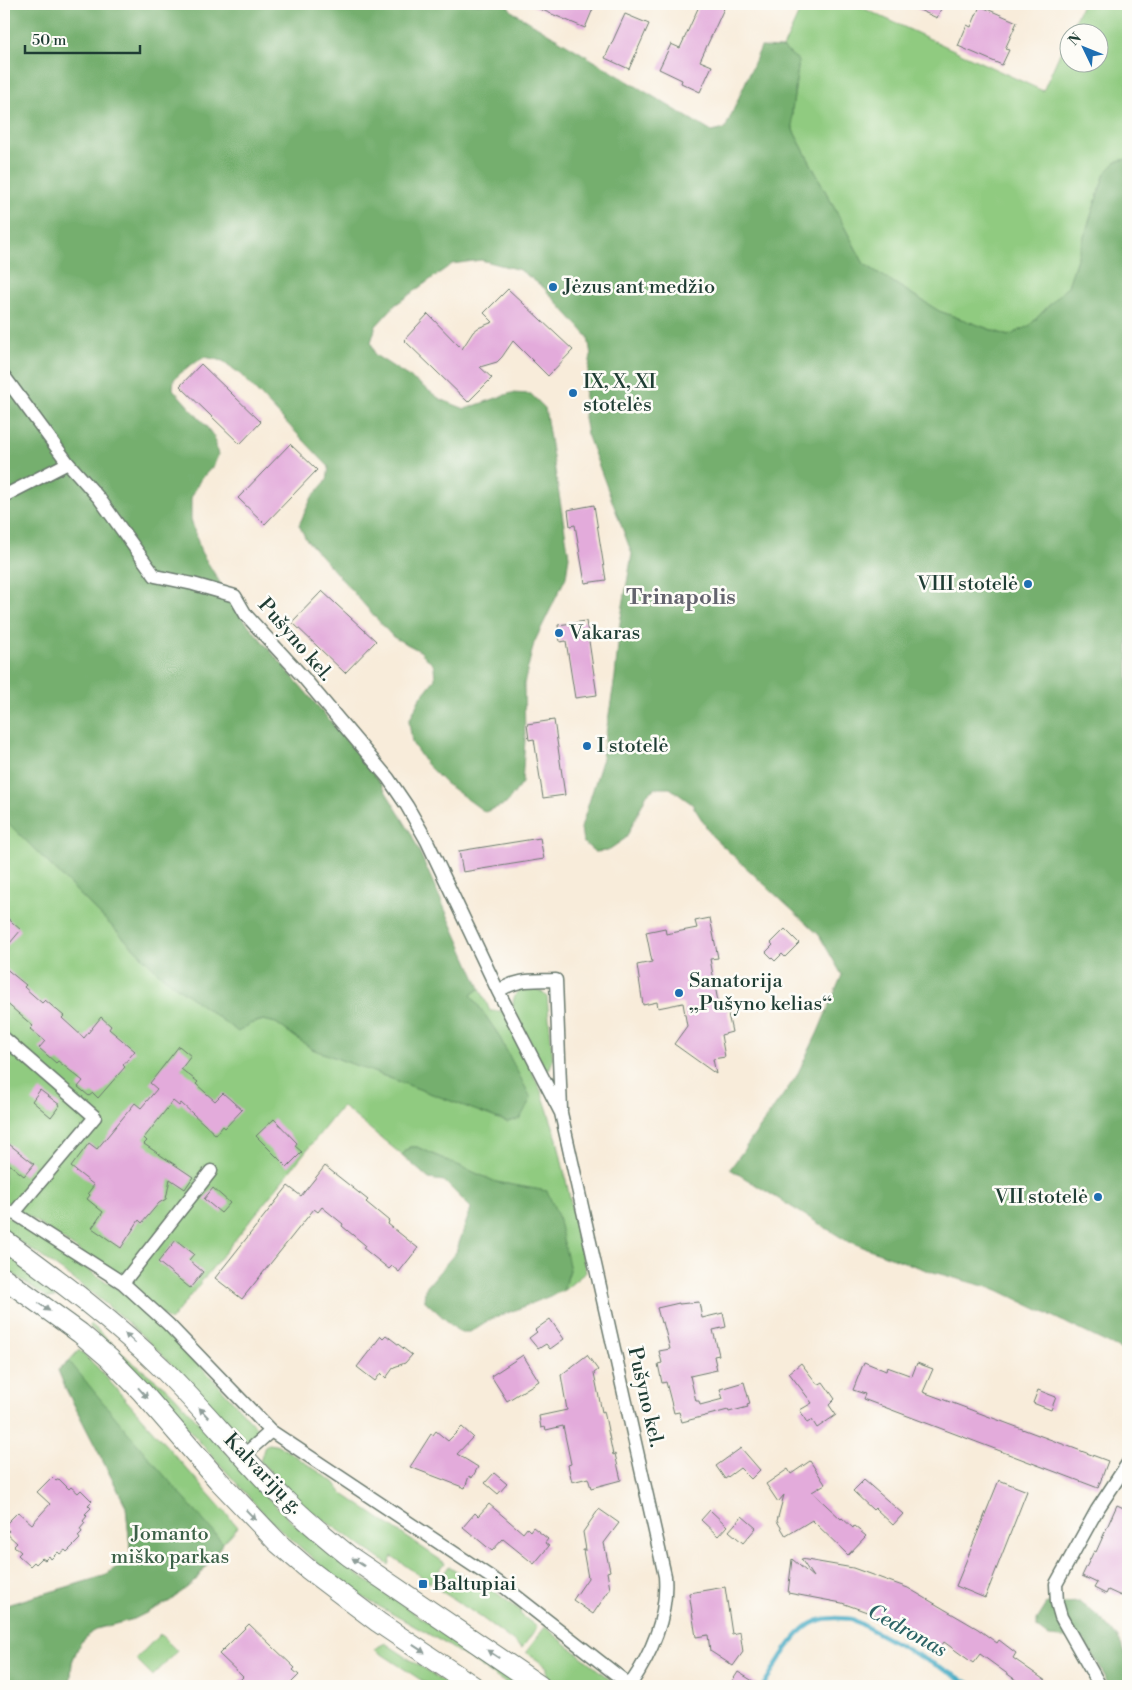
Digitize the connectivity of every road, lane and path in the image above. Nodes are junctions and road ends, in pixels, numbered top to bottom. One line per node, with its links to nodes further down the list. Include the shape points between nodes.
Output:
1 (4, 376): 2 (street, Pušyno kel.)
2 (68, 463): 3 (street); 4 (street, Pušyno kel., via 99,498 155,576 235,596 252,622 388,778 427,842)
3 (4, 496)
4 (498, 991): 6 (street, Pušyno kel.); 6 (street, Pušyno kel., via 511,983 556,980)
5 (4, 1038): 8 (street, via 95,1117)
6 (561, 1113): 19 (street, Pušyno kel., via 665,1576 662,1618 643,1665)
7 (211, 1171): 11 (street)
8 (9, 1210): 11 (street)
9 (4, 1240): 12 (main road, Kalvarijų g.)
10 (4, 1278): 13 (main road, Kalvarijų g., one-way to 13)
11 (122, 1283): 14 (street, via 168,1324)
12 (80, 1296): 13 (main road); 15 (main road, Kalvarijų g., one-way to 12, via 165,1372)
13 (63, 1320): 17 (main road, Kalvarijų g., one-way to 17, via 109,1358 141,1391 279,1544 378,1622)
14 (271, 1431): 15 (street); 19 (street, via 498,1582)
15 (244, 1455): 18 (main road, Kalvarijų g., one-way to 15, via 349,1556 286,1502)
16 (1128, 1463): 20 (street, via 1097,1510 1056,1584 1061,1617)
17 (473, 1686)
18 (540, 1686)
19 (630, 1686)
20 (1100, 1686)

